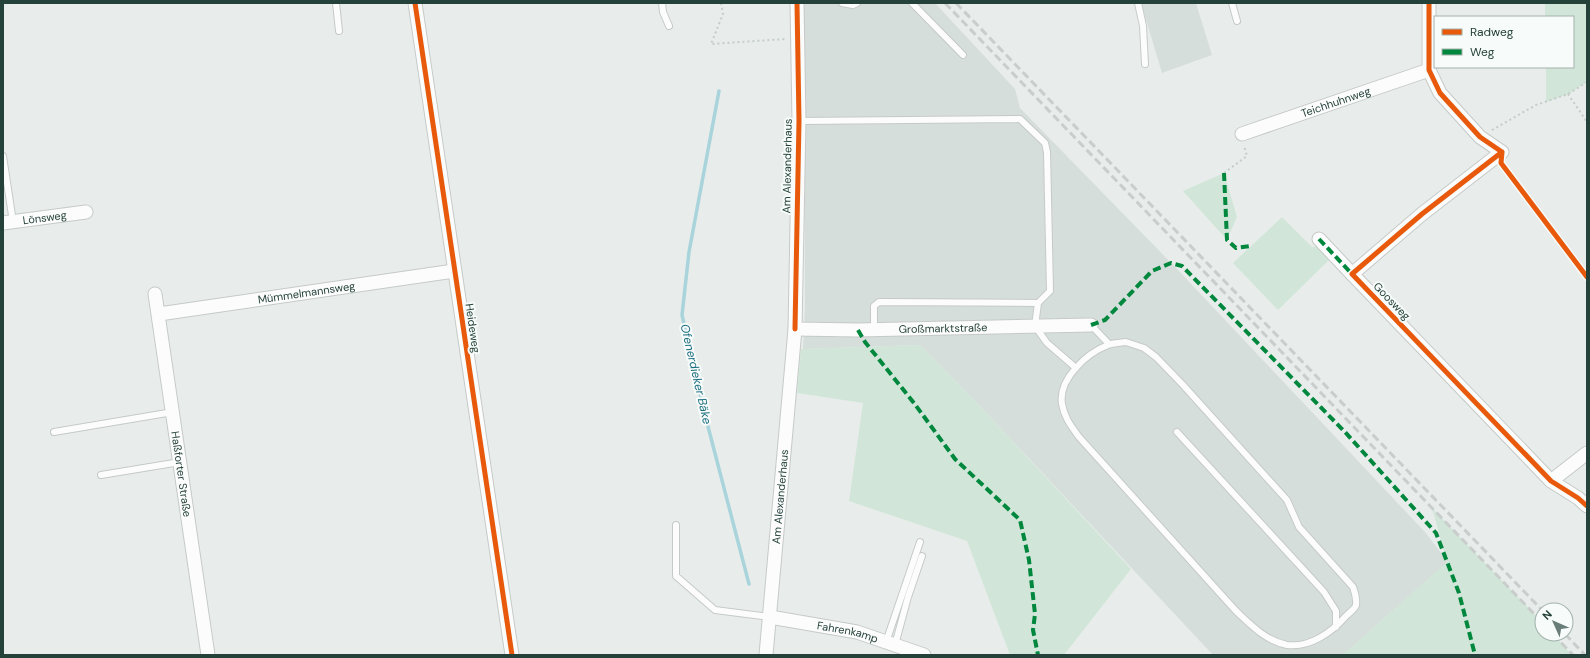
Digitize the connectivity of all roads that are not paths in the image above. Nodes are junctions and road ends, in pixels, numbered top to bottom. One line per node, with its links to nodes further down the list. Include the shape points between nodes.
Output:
1 (336, 3): 13 (lane)
2 (415, 3): 23 (street, Heideweg)
3 (662, 3): 12 (lane)
4 (797, 3): 17 (street, Am Alexanderhaus)
5 (842, 3): 6 (lane)
6 (857, 3)
7 (912, 3): 14 (lane)
8 (1138, 3): 15 (lane, via 1144,26)
9 (1232, 3): 11 (lane)
10 (1429, 3): 16 (street)
11 (1238, 21)
12 (669, 26)
13 (339, 31)
14 (963, 55)
15 (1146, 64)
16 (1429, 70): 18 (street, Teichhuhnweg); 24 (street, via 1440,93 1480,137 1502,152 1422,214)
17 (799, 121): 26 (lane, via 1020,119 1045,143 1047,152 1050,291); 30 (street, Am Alexanderhaus)
18 (1242, 134)
19 (3, 156): 21 (lane)
20 (86, 212): 21 (street, Lönsweg)
21 (8, 222)
22 (1319, 239): 24 (street, Goosweg)
23 (454, 272): 27 (street, Mümmelmannsweg); 49 (street, Heideweg)
24 (1352, 274): 40 (street, Goosweg)
25 (155, 294): 27 (street, Haßforter Straße)
26 (1038, 303): 29 (lane); 31 (lane, via 879,302 874,306)
27 (159, 314): 34 (street, Haßforter Straße)
28 (1090, 325): 29 (street, Großmarktstraße); 32 (lane)
29 (1035, 326): 31 (street, Großmarktstraße); 33 (lane, via 1047,343)
30 (795, 329): 31 (street, Großmarktstraße); 45 (street, Am Alexanderhaus)
31 (874, 330)
32 (1109, 344): 33 (lane, via 1091,354); 46 (lane, via 1126,342 1144,348 1156,357 1287,500 1298,527 1353,587 1356,606)
33 (1076, 368): 46 (lane, via 1064,384 1062,403 1067,420 1079,437 1236,611 1273,641 1287,645 1299,646 1320,638)
34 (173, 412): 35 (lane); 38 (street, Haßforter Straße)
35 (54, 432)
36 (1177, 432): 46 (lane, via 1324,592 1336,611)
37 (1587, 453): 40 (street)
38 (180, 462): 39 (lane); 48 (street, Haßforter Straße)
39 (101, 475)
40 (1551, 482): 41 (street, Goosweg)
41 (1587, 506)
42 (676, 525): 45 (lane, via 676,576 715,610)
43 (920, 542): 47 (lane)
44 (922, 556): 47 (lane)
45 (770, 617): 47 (street, Fahrenkamp, via 857,632); 50 (street, Am Alexanderhaus)
46 (1336, 627)
47 (891, 644): 51 (street, Fahrenkamp)
48 (208, 655)
49 (512, 655)
50 (766, 655)
51 (924, 655)

